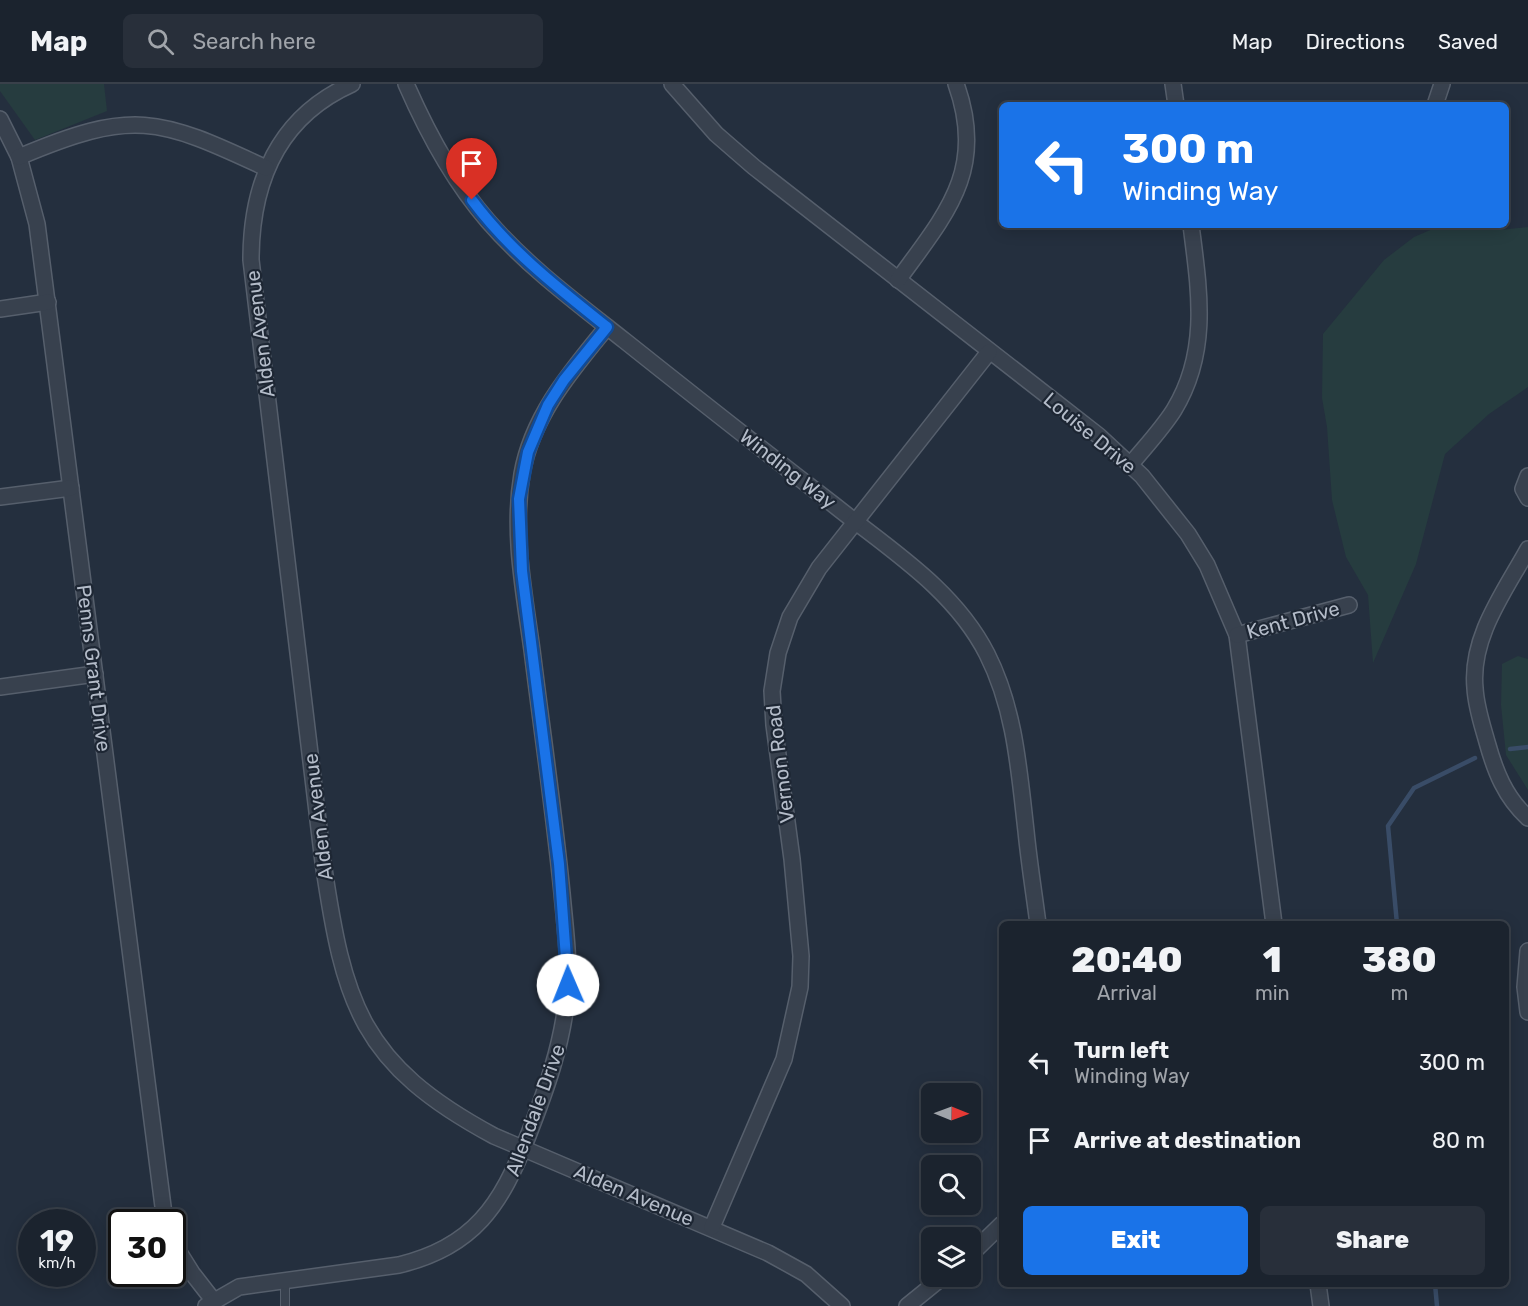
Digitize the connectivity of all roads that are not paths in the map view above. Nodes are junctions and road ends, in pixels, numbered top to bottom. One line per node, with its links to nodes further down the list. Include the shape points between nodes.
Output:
1 (351, 84): 11 (street, Alden Avenue, via 317,104 273,154)
2 (406, 84): 16 (street, Winding Way, via 435,144 486,219 538,272)
3 (672, 84): 13 (street, Louise Drive, via 746,160)
4 (956, 84): 13 (street, via 966,120 963,177 931,235)
5 (1173, 84): 7 (street)
6 (1442, 84): 8 (street)
7 (1176, 102)
8 (1436, 102)
9 (0, 119): 10 (street, Penns Grant Drive)
10 (19, 157): 11 (street, via 87,131 151,124 204,139); 14 (street, Penns Grant Drive, via 37,224)
11 (266, 168): 34 (street, Alden Avenue, via 255,201 250,260 323,862 339,957 347,987 370,1035 412,1084 461,1119)
12 (1191, 228): 18 (street, via 1200,296 1197,350 1173,411)
13 (898, 280): 17 (street, Louise Drive)
14 (48, 302): 15 (street); 20 (street, Penns Grant Drive)
15 (0, 309)
16 (607, 327): 23 (street, Winding Way); 34 (street, Allendale Drive, via 548,405 528,452 519,499 522,571 559,864 568,972 554,1068)
17 (989, 352): 18 (street, Louise Drive); 23 (street, Vernon Road)
18 (1131, 464): 26 (street, Louise Drive, via 1188,534 1207,565)
19 (1528, 476): 22 (street, via 1523,489)
20 (71, 488): 21 (street); 27 (street, Penns Grant Drive)
21 (0, 497)
22 (1528, 498)
23 (855, 522): 30 (street, Winding Way, via 950,601 987,655 1010,715); 36 (street, Vernon Road, via 800,596 778,653 772,691 774,725 792,859 800,987 784,1059)
24 (1528, 549): 29 (street, via 1484,631 1474,686 1497,775)
25 (1349, 605): 26 (street, Kent Drive)
26 (1237, 635): 31 (street, Louise Drive)
27 (95, 674): 28 (street); 35 (street, Penns Grant Drive)
28 (0, 687)
29 (1528, 818)
30 (1038, 921)
31 (1274, 921)
32 (1528, 951): 33 (street)
33 (1528, 1012)
34 (523, 1149): 36 (street, Alden Avenue); 40 (street, Allendale Drive, via 495,1205 478,1226 451,1246 425,1259 399,1265)
35 (163, 1209)
36 (712, 1227): 45 (street, Alden Avenue, via 806,1274)
37 (999, 1227): 38 (street)
38 (981, 1244)
39 (186, 1264): 43 (street)
40 (285, 1280): 43 (street, Allendale Drive, via 239,1287); 44 (lane)
41 (931, 1287): 46 (street)
42 (1318, 1287): 47 (street)
43 (210, 1303)
44 (285, 1306)
45 (842, 1306)
46 (908, 1306)
47 (1321, 1306)

